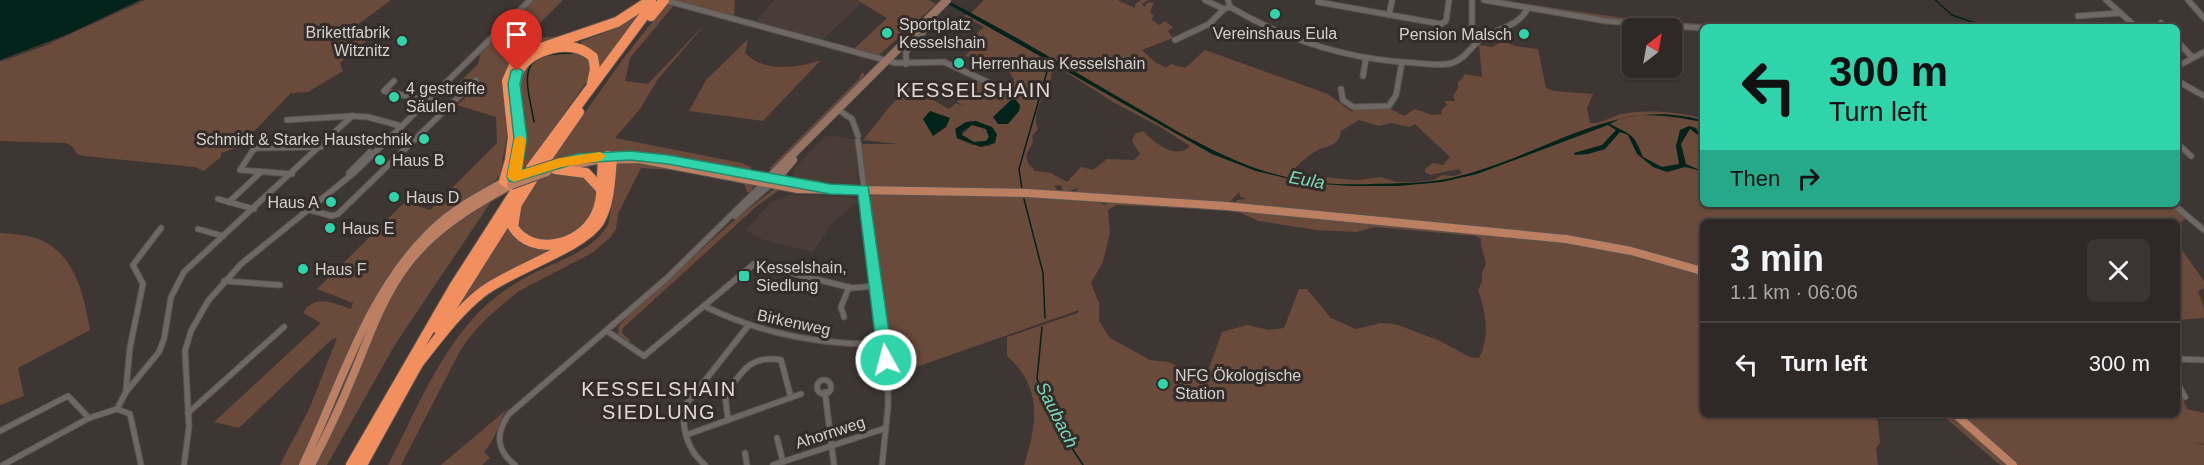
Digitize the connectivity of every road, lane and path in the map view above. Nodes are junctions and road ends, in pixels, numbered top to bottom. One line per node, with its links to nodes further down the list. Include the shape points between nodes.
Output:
1 (530, 0): 42 (street)
2 (651, 0): 56 (highway, via 614,24 537,49 510,70 507,84)
3 (947, 0): 21 (main road)
4 (1205, 0): 14 (street)
5 (1228, 0): 14 (street)
6 (1392, 0): 18 (street)
7 (1449, 0): 18 (street, via 1445,23)
8 (1472, 0): 25 (street, via 1472,38)
9 (1484, 0): 15 (street)
10 (2106, 0): 17 (street)
11 (2188, 0): 20 (street)
12 (663, 1): 30 (street); 38 (highway); 51 (highway)
13 (1318, 1): 16 (street); 18 (street)
14 (1227, 8): 24 (street, via 1209,24); 29 (street, via 1300,43)
15 (1528, 8): 23 (street, via 1616,22); 25 (street, via 1519,22)
16 (1315, 11)
17 (2120, 13): 19 (street); 22 (street)
18 (1389, 15)
19 (2078, 16)
20 (2204, 18)
21 (924, 21): 30 (main road); 33 (street, via 928,27 906,52)
22 (2133, 24)
23 (1700, 28)
24 (1175, 40)
25 (1476, 43): 31 (street, via 1453,63)
26 (2180, 44): 28 (street)
27 (2204, 52): 28 (street)
28 (2192, 57): 32 (street)
29 (1366, 58): 31 (street); 34 (street)
30 (886, 59): 33 (street); 43 (main road)
31 (1402, 62): 40 (street, via 1396,95 1389,106 1353,107 1343,100)
32 (2180, 63)
33 (906, 64): 39 (street, via 944,62)
34 (1363, 76)
35 (476, 80): 65 (street, via 338,214)
36 (394, 81): 42 (street, via 384,91)
37 (2180, 82): 41 (street)
38 (592, 83): 53 (highway); 56 (highway, via 593,57 574,47 544,51 520,66 514,78 520,138)
39 (994, 85)
40 (1341, 89)
41 (2204, 96)
42 (429, 101): 46 (street)
43 (837, 110): 57 (main road); 59 (street, via 851,116 855,123)
44 (352, 116): 45 (street); 46 (street); 48 (street)
45 (287, 120)
46 (401, 126): 65 (street)
47 (2180, 146): 49 (street)
48 (321, 147): 54 (street, via 257,148 240,170); 55 (street)
49 (2192, 156)
50 (608, 158): 52 (main road); 57 (main road, via 666,163); 58 (highway); 83 (highway, via 607,202 598,223 577,241 508,274 477,297 446,327)
51 (543, 164)
52 (557, 166): 56 (main road, bridge); 58 (highway, via 586,172)
53 (531, 168)
54 (261, 172): 55 (street); 61 (street)
55 (292, 174): 64 (street)
56 (515, 180): 62 (highway); 105 (main road, via 470,200 447,216 397,268 379,298); 106 (main road, via 454,219 407,264 385,301); 107 (highway)
57 (771, 181): 59 (main road, via 798,189); 79 (street)
58 (600, 188): 62 (highway, via 598,211 589,226 568,240 549,244 527,242 515,232)
59 (864, 190): 70 (main road, via 1147,200 1492,231 1598,244); 73 (street)
60 (218, 199): 61 (street)
61 (229, 202): 64 (street)
62 (517, 202): 83 (highway)
63 (2177, 207): 68 (street)
64 (254, 208): 69 (street)
65 (310, 210): 71 (street)
66 (160, 228): 85 (street, via 133,264 144,281 130,347)
67 (198, 229): 69 (street)
68 (2204, 230)
69 (223, 236): 85 (street, via 179,279 159,352)
70 (1700, 270)
71 (224, 281): 72 (street); 91 (street, via 208,301 188,341)
72 (280, 285)
73 (875, 286): 74 (street); 80 (street)
74 (849, 287): 75 (street, via 754,264); 76 (street, via 841,307)
75 (704, 306): 77 (street, Birkenweg); 79 (street, via 644,356)
76 (844, 317)
77 (748, 326): 80 (street, Birkenweg, via 820,343); 97 (street, via 686,402)
78 (284, 327): 91 (street)
79 (607, 331): 109 (street, via 509,414 500,430 498,447)
80 (883, 344): 95 (street, via 889,392)
81 (2180, 359): 82 (street)
82 (2204, 360)
83 (417, 365): 108 (highway)
84 (2180, 388): 88 (street)
85 (126, 392): 90 (street)
86 (825, 393): 99 (street)
87 (801, 394): 89 (street)
88 (2185, 397)
89 (791, 398): 94 (street); 94 (street, via 781,360 757,359 725,395)
90 (117, 410): 93 (street); 103 (street, via 130,414)
91 (188, 413): 104 (street, via 189,440)
92 (1958, 417): 115 (main road)
93 (89, 418): 96 (street, via 68,396); 102 (street)
94 (728, 420): 97 (street)
95 (886, 428): 99 (street, Ahornweg); 114 (street)
96 (0, 431)
97 (686, 435): 110 (street, via 694,455)
98 (777, 438): 101 (street, Ahornweg)
99 (831, 446): 101 (street, Ahornweg); 113 (street)
100 (745, 453): 111 (street)
101 (783, 462): 112 (street, Ahornweg)
102 (3, 465)
103 (141, 465)
104 (184, 465)
105 (303, 465)
106 (311, 465)
107 (351, 465)
108 (362, 465)
109 (515, 465)
110 (705, 465)
111 (747, 465)
112 (773, 465)
113 (834, 465)
114 (882, 465)
115 (2013, 465)

